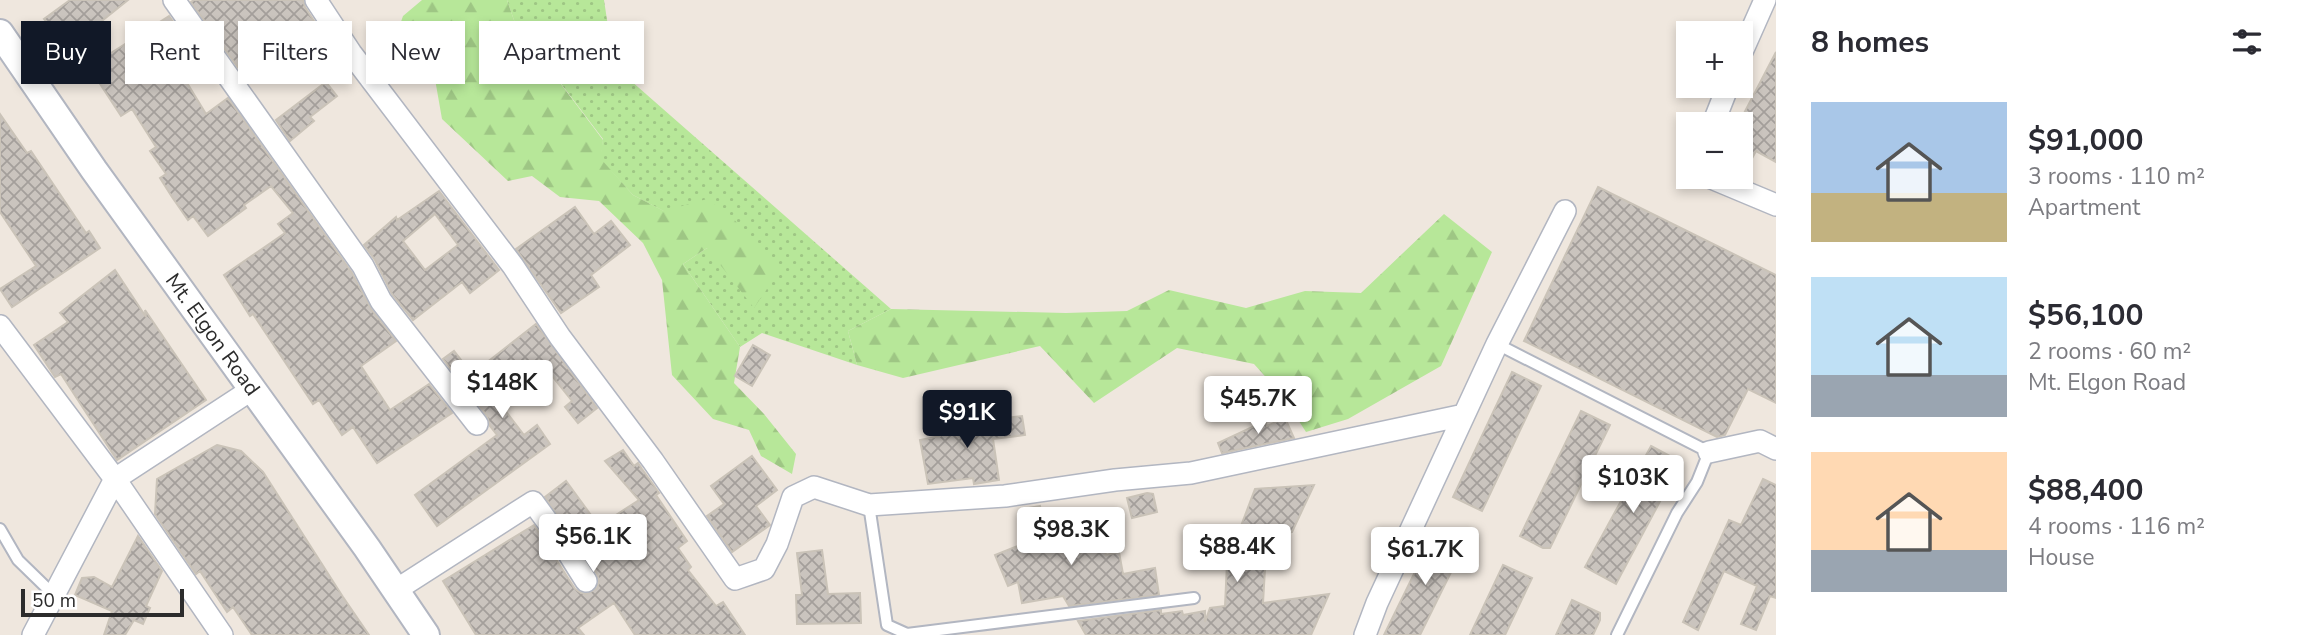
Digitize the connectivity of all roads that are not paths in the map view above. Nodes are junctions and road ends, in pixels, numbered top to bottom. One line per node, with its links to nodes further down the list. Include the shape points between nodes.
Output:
1 (174, 0): 13 (street, via 363,265 381,301)
2 (316, 0): 17 (street, via 513,266 735,579 764,569 793,497 814,487)
3 (1765, 0): 4 (street)
4 (1753, 27)
5 (0, 33): 11 (street, Mt. Elgon Road)
6 (1738, 189): 7 (street)
7 (1776, 205)
8 (1565, 211): 10 (street)
9 (0, 326): 16 (street)
10 (1497, 344): 12 (street); 15 (lane)
11 (251, 390): 16 (street); 20 (street, Mt. Elgon Road)
12 (1464, 415): 17 (street, via 1191,473 1005,496); 26 (street)
13 (477, 424)
14 (1776, 449): 15 (street, via 1760,441)
15 (1709, 452): 27 (lane)
16 (115, 479): 21 (street); 24 (street)
17 (869, 505): 22 (lane, via 887,625 908,634)
18 (0, 529): 21 (lane, via 18,561)
19 (586, 581): 20 (street, via 533,502)
20 (396, 590): 25 (street, Mt. Elgon Road)
21 (54, 595): 23 (street)
22 (1194, 598)
23 (33, 635)
24 (222, 635)
25 (426, 635)
26 (1365, 635)
27 (1616, 635)

